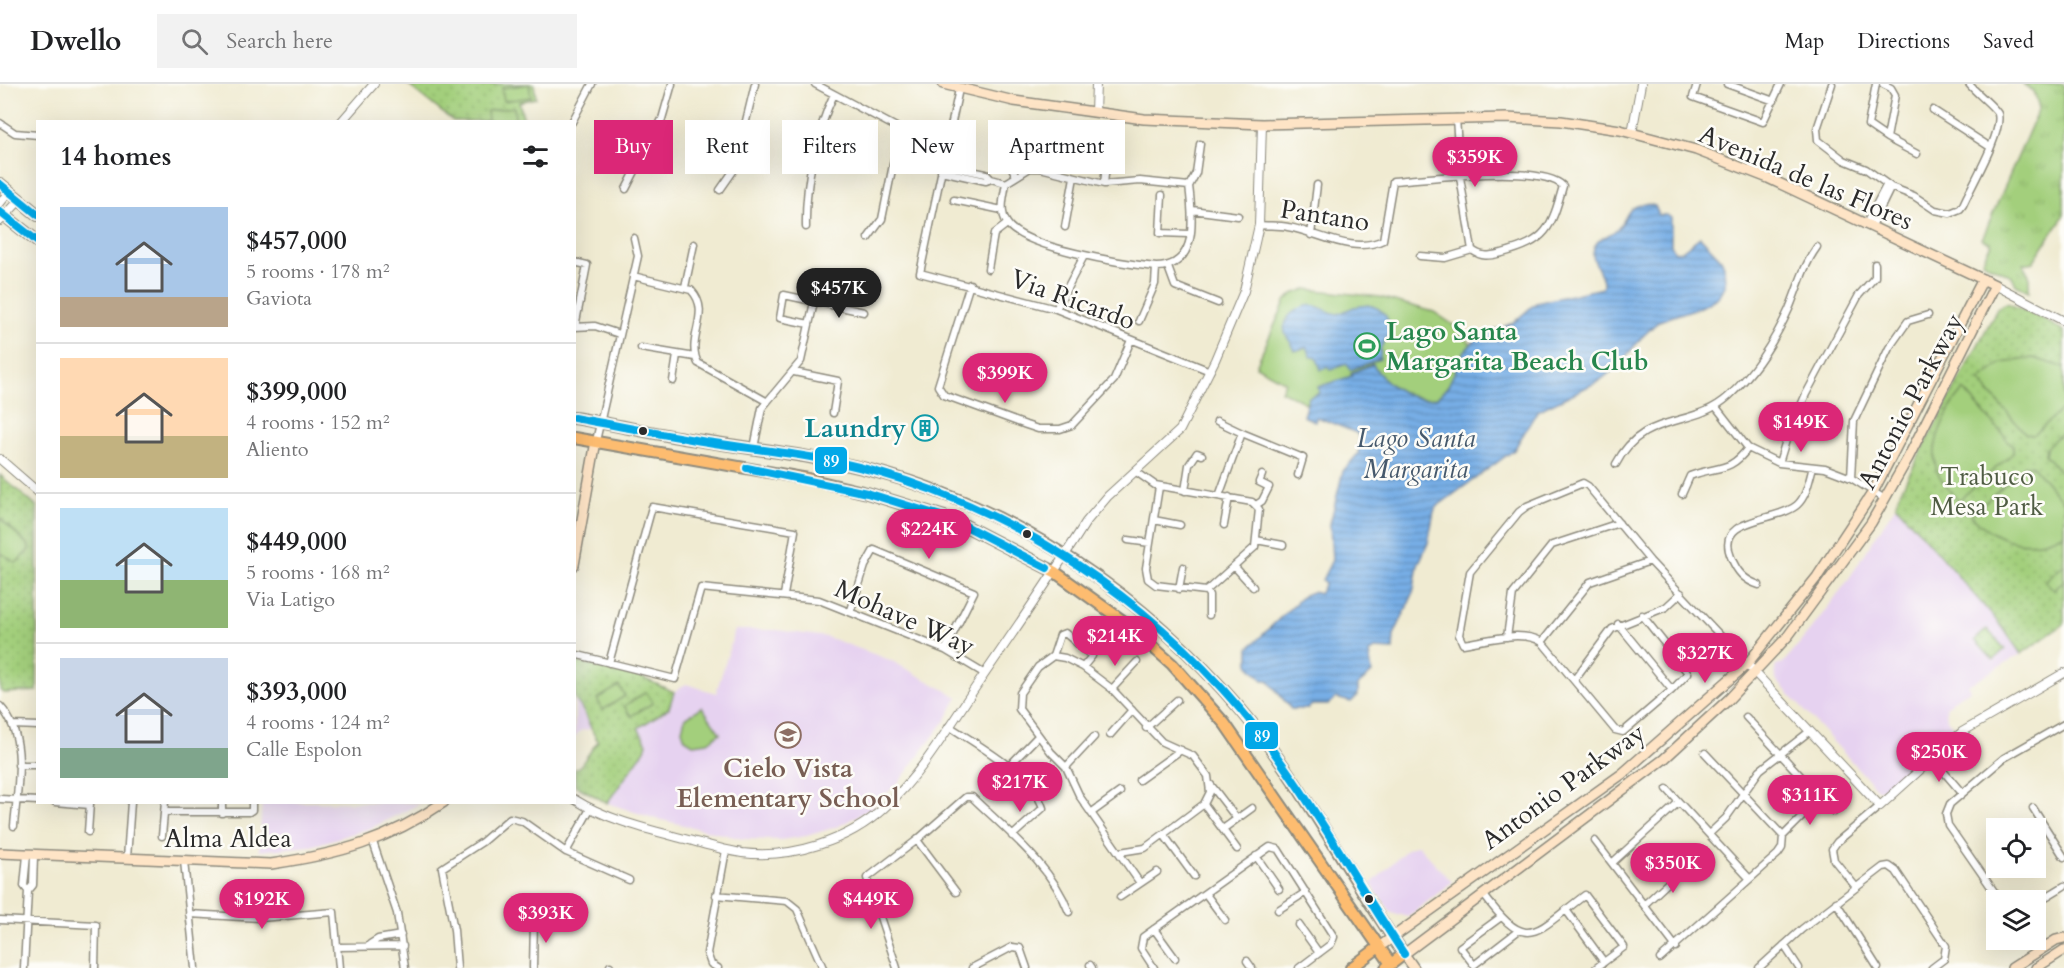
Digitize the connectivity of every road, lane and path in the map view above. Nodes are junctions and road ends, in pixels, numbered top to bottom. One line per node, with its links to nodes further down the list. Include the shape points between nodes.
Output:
1 (374, 84): 22 (street)
2 (592, 84): 23 (street)
3 (672, 84): 46 (street, via 662,119)
4 (755, 84): 47 (street, via 734,170)
5 (815, 84): 17 (street)
6 (943, 84): 16 (main road, Avenida de las Flores)
7 (1096, 84): 20 (street)
8 (1641, 84): 28 (street)
9 (1697, 84): 18 (street, via 1693,97 1763,122)
10 (1727, 84): 18 (street)
11 (1781, 84): 18 (street)
12 (1832, 84): 43 (street, via 1817,129 1818,140)
13 (1876, 84): 30 (street, via 1868,125)
14 (1882, 84): 30 (street, via 1895,94)
15 (1969, 84): 32 (street, via 1998,115)
16 (959, 89): 20 (main road, Avenida de las Flores, via 1014,101); 24 (street)
17 (834, 94): 60 (street, via 822,119 805,207); 65 (street, via 896,127 899,135 882,219)
18 (1774, 101)
19 (1932, 110): 32 (street)
20 (1095, 111): 26 (main road, Avenida de las Flores, via 1144,119)
21 (1456, 118): 26 (main road, Avenida de las Flores); 28 (main road, Avenida de las Flores, via 1550,120); 39 (street)
22 (343, 120)
23 (573, 120)
24 (952, 120)
25 (0, 123): 27 (street); 29 (street, via 15,133)
26 (1262, 124): 58 (street)
27 (0, 133)
28 (1632, 133): 59 (main road, Avenida de las Flores, via 1696,150 1746,169)
29 (36, 135)
30 (1887, 138): 33 (street)
31 (1200, 144): 44 (street, via 1196,173)
32 (1990, 147): 43 (street, via 1963,205 1955,212 1935,210)
33 (1917, 154)
34 (976, 173): 40 (street)
35 (941, 174): 79 (street, Via Ricardo, via 920,273)
36 (1105, 174): 41 (street)
37 (1016, 176): 38 (street, via 1035,167); 40 (street)
38 (1074, 177): 41 (street); 61 (street)
39 (1460, 177): 63 (street, Pantano, via 1393,181 1383,240 1371,246); 69 (street); 69 (street, via 1541,176 1556,179 1563,186 1555,215 1543,236 1487,257)
40 (1006, 183): 52 (street)
41 (1104, 184): 44 (street, via 1140,181)
42 (1317, 185): 63 (street)
43 (1889, 185): 59 (street)
44 (1189, 186): 53 (street)
45 (4, 188): 50 (main road); 51 (street)
46 (626, 189)
47 (720, 190)
48 (1162, 195): 62 (street, via 1160,232)
49 (954, 200): 52 (street)
50 (19, 201): 54 (main road); 56 (street)
51 (0, 203)
52 (1002, 210): 57 (street)
53 (1192, 210): 55 (street); 62 (street)
54 (36, 214)
55 (1238, 216)
56 (2, 217): 66 (main road)
57 (1007, 224): 70 (street, via 1020,235); 76 (street, via 994,234)
58 (1259, 225): 63 (street, Pantano, via 1289,227); 97 (street, via 1244,291)
59 (1869, 225): 78 (main road, Avenida de las Flores)
60 (806, 227)
61 (1065, 227)
62 (1190, 234): 75 (street, via 1188,249 1179,262)
63 (1311, 235)
64 (634, 238): 77 (street, via 638,256)
65 (868, 238)
66 (36, 241)
67 (694, 244): 81 (street)
68 (1817, 247): 101 (street, via 1778,332 1747,376)
69 (1472, 250): 71 (street, via 1445,258)
70 (1084, 256): 74 (street); 84 (street)
71 (1420, 256)
72 (576, 262): 89 (street, via 587,265)
73 (1875, 264): 113 (street, via 1875,277 1859,296 1811,383 1786,437)
74 (1156, 267): 75 (street); 87 (street, via 1155,284)
75 (1168, 267): 83 (street, via 1175,286)
76 (988, 269)
77 (633, 276): 81 (street); 92 (street)
78 (1983, 279): 80 (main road, Avenida de las Flores); 123 (main road, Antonio Parkway)
79 (970, 284): 84 (street, Via Ricardo); 93 (street, via 938,386 944,395 1026,425 1060,429 1072,425 1114,380)
80 (1995, 285): 88 (street, Avenida de las Flores); 127 (main road, Antonio Parkway)
81 (685, 287): 96 (street, via 691,290 702,311)
82 (814, 302): 85 (street); 90 (street); 90 (street, via 784,295 780,318)
83 (1218, 303)
84 (1056, 309): 93 (street, Via Ricardo)
85 (864, 312)
86 (1928, 315): 119 (street, via 1908,321 1889,348 1854,421)
87 (1139, 321)
88 (2064, 321)
89 (576, 322)
90 (809, 324): 98 (street, via 801,361)
91 (576, 327): 92 (street, via 595,326)
92 (619, 334): 105 (street)
93 (1131, 340): 97 (street, Via Ricardo)
94 (640, 348): 95 (street)
95 (677, 355): 96 (street); 99 (street)
96 (695, 357): 100 (street, via 705,369)
97 (1210, 371): 116 (street, via 1185,423)
98 (794, 372): 100 (street); 102 (street, via 838,381)
99 (673, 381)
100 (766, 401): 110 (street, via 759,415)
101 (1716, 407): 109 (street); 114 (street, via 1645,432 1632,440)
102 (833, 414)
103 (576, 418): 105 (main road)
104 (1217, 421): 106 (street)
105 (600, 423): 108 (street); 110 (main road)
106 (1242, 433): 118 (street, via 1303,458); 125 (street)
107 (576, 438): 108 (main road)
108 (596, 441): 137 (main road); 142 (main road, via 867,493 954,520)
109 (1748, 447): 113 (street); 124 (street, via 1738,461 1726,468 1690,476)
110 (754, 448): 138 (main road, via 874,471 936,491 1016,526)
111 (1202, 455): 122 (street, via 1197,453 1189,465)
112 (0, 459): 121 (street)
113 (1779, 463): 115 (street)
114 (1616, 464)
115 (1813, 467): 119 (street); 143 (street, via 1800,502 1783,513 1748,521 1732,534 1728,544 1733,563 1745,580)
116 (1135, 471): 120 (street); 138 (street, via 1102,502)
117 (1262, 475): 128 (street, via 1260,482 1269,487)
118 (1298, 475)
119 (1851, 478): 123 (street)
120 (1159, 486): 122 (street); 129 (street)
121 (36, 490)
122 (1185, 491): 125 (street)
123 (1874, 492): 127 (street); 160 (main road, Antonio Parkway, via 1817,578)
124 (1682, 494)
125 (1220, 496): 126 (street)
126 (1229, 498): 128 (street); 132 (street)
127 (1885, 499): 162 (main road, Antonio Parkway, via 1821,595)
128 (1256, 505): 134 (street, via 1260,514)
129 (1154, 520): 131 (street); 135 (street)
130 (1619, 523): 139 (street); 153 (street, via 1552,545 1513,594); 153 (street, via 1588,486 1578,484 1519,512 1474,565 1459,635 1463,644)
131 (1180, 525)
132 (1224, 525)
133 (1128, 540): 135 (street)
134 (1256, 540): 136 (street); 141 (street, via 1255,548)
135 (1150, 543): 145 (street, via 1148,579 1156,585)
136 (1283, 545)
137 (576, 554)
138 (1066, 555): 142 (street); 271 (main road, via 1188,651 1242,712)
139 (1650, 561): 147 (street); 154 (street, via 1590,582)
140 (1183, 567): 145 (street)
141 (1235, 567): 144 (street); 146 (street)
142 (1055, 572): 164 (street); 277 (main road, via 1123,621 1172,664 1225,724)
143 (1759, 585)
144 (1253, 587)
145 (1179, 589): 146 (street)
146 (1206, 591): 150 (street)
147 (1681, 593): 151 (street, via 1666,607); 160 (street)
148 (784, 595): 149 (street, Mohave Way); 159 (street, Mohave Way, via 701,588 675,679); 159 (street, via 795,531 652,507)
149 (851, 610): 155 (street, Mohave Way); 155 (street, via 874,550 974,592)
150 (1209, 615)
151 (1642, 615): 152 (street); 167 (street, via 1687,671 1687,677)
152 (1618, 624): 165 (street); 167 (street)
153 (1507, 638): 154 (street, via 1534,637)
154 (1542, 642): 165 (street)
155 (945, 650): 164 (street, Mohave Way)
156 (576, 655): 159 (street)
157 (1053, 656): 161 (street, via 1065,657); 161 (street, via 1060,636 1065,633 1092,656); 179 (street, via 1038,667 1020,693 1019,709)
158 (1137, 662): 166 (street)
159 (609, 663)
160 (1747, 664): 162 (street); 271 (main road, Antonio Parkway, via 1622,774)
161 (1083, 667): 166 (street)
162 (1755, 673): 177 (street); 252 (main road, Antonio Parkway, via 1664,759)
163 (2064, 673): 184 (street, via 1970,727)
164 (985, 674): 175 (street)
165 (1574, 680): 167 (street, via 1615,730 1623,732)
166 (1112, 689): 170 (street)
167 (1672, 690)
168 (1177, 700): 176 (street)
169 (0, 706): 173 (street)
170 (1132, 710): 176 (street); 178 (street)
171 (1746, 717): 183 (street)
172 (2064, 724): 193 (street, via 2004,758)
173 (13, 725): 174 (street); 185 (street)
174 (36, 726)
175 (950, 726): 187 (street); 229 (street, via 896,797 853,829 829,841 783,852)
176 (1146, 728): 181 (street, via 1162,742)
177 (1810, 731): 183 (street); 208 (street)
178 (1110, 735)
179 (1038, 736): 187 (street); 188 (street)
180 (1094, 737): 188 (street)
181 (1181, 750): 189 (street); 190 (street, via 1193,756)
182 (1705, 753): 194 (street)
183 (1780, 754): 194 (street, via 1760,770); 195 (street)
184 (1932, 758): 193 (street); 208 (street)
185 (18, 765): 186 (street); 197 (street)
186 (36, 765)
187 (1009, 766): 223 (street, via 1040,796 1043,808)
188 (1066, 767): 215 (street)
189 (1139, 780)
190 (1211, 784): 207 (street); 216 (street)
191 (1666, 789): 200 (street)
192 (1120, 792): 215 (street)
193 (1962, 792): 248 (street, via 1950,804 1946,814 1948,825)
194 (1743, 794): 220 (street); 224 (street)
195 (1821, 798): 213 (street); 224 (street)
196 (0, 799): 197 (street)
197 (16, 799): 199 (street); 217 (street)
198 (576, 800): 211 (street)
199 (36, 801)
200 (1679, 802): 220 (street); 238 (street)
201 (90, 804): 219 (street)
202 (131, 804): 236 (street)
203 (165, 804): 212 (street)
204 (222, 804): 214 (street)
205 (252, 804): 214 (street, via 249,812)
206 (441, 804): 226 (main road, Alma Aldea)
207 (1204, 804): 218 (street); 221 (street)
208 (1880, 806): 246 (street, via 1832,849 1834,860)
209 (1252, 808): 216 (street)
210 (2033, 808): 235 (street)
211 (590, 809): 229 (street, via 649,830); 230 (street)
212 (164, 812): 214 (street); 222 (street)
213 (1834, 812)
214 (222, 813)
215 (1091, 813): 231 (street)
216 (1237, 819): 218 (street)
217 (14, 826)
218 (1223, 829): 228 (street)
219 (88, 832)
220 (1709, 834): 242 (street)
221 (1164, 835): 231 (street, via 1145,848); 241 (street)
222 (162, 836)
223 (1012, 836): 225 (street, via 972,797 966,797); 260 (street, via 1062,893)
224 (1782, 836): 242 (street, via 1782,848)
225 (917, 840): 249 (street); 296 (street, via 869,875 867,883)
226 (373, 842): 237 (main road, Alma Aldea, via 314,858 271,864); 270 (street)
227 (1595, 842): 238 (street)
228 (1237, 849)
229 (726, 850): 253 (street)
230 (566, 852): 243 (street); 292 (street, via 522,821 510,818 442,868)
231 (1120, 852): 244 (street)
232 (0, 853): 233 (main road, Alma Aldea)
233 (30, 856): 236 (main road, Alma Aldea); 266 (street, via 33,885 28,891)
234 (1256, 856): 247 (street); 250 (street, via 1270,847 1278,849); 251 (street)
235 (2064, 857)
236 (127, 858): 237 (main road, Alma Aldea)
237 (184, 861): 261 (street)
238 (1612, 863): 257 (street)
239 (1686, 866): 257 (street)
240 (1157, 872): 244 (street)
241 (1194, 876)
242 (1749, 878): 278 (street)
243 (629, 880)
244 (1140, 883): 254 (street)
245 (2064, 885): 255 (street)
246 (1856, 887): 256 (street); 308 (street, via 1889,866 1945,944 1947,953 1943,961)
247 (1279, 889)
248 (1993, 890)
249 (956, 892)
250 (1306, 892): 258 (street); 280 (street, via 1334,937)
251 (1205, 893): 265 (street); 268 (street)
252 (1483, 894): 262 (street); 281 (main road, Antonio Parkway)
253 (716, 895): 294 (street, via 707,953 711,964); 295 (street, via 787,901 797,909)
254 (1120, 897)
255 (2046, 897)
256 (1836, 902): 274 (street); 307 (street)
257 (1644, 905): 278 (street)
258 (1278, 910)
259 (1566, 910): 269 (street, via 1536,931); 285 (street); 285 (street, via 1585,895 1623,947)
260 (1069, 912)
261 (189, 914): 275 (street, via 260,918 334,912); 289 (street)
262 (1501, 917): 269 (street); 269 (street, via 1460,947 1474,965)
263 (0, 920): 266 (street)
264 (534, 920): 293 (street)
265 (1225, 920)
266 (27, 921): 287 (street); 288 (street, via 96,925)
267 (1299, 925): 280 (street)
268 (1154, 929): 282 (street); 299 (street, via 1141,943)
269 (1518, 931)
270 (402, 935): 273 (street); 276 (street)
271 (1393, 937): 277 (main road, Antonio Parkway); 281 (main road)
272 (2064, 938): 309 (main road)
273 (370, 944): 275 (street); 276 (street, via 378,948)
274 (1784, 945): 305 (street); 306 (street)
275 (338, 946): 290 (street)
276 (403, 946): 291 (street)
277 (1379, 947): 286 (main road); 302 (main road, Antonio Parkway)
278 (1676, 947): 283 (street)
279 (2064, 950): 310 (main road)
280 (1319, 953): 301 (street)
281 (1404, 954): 286 (main road, Antonio Parkway); 303 (main road)
282 (1175, 958)
283 (1660, 958)
284 (1246, 961): 300 (street)
285 (1604, 962): 304 (street)
286 (1390, 967)
287 (24, 968)
288 (95, 968)
289 (195, 968)
290 (339, 968)
291 (405, 968)
292 (457, 968)
293 (533, 968)
294 (718, 968)
295 (823, 968)
296 (897, 968)
297 (974, 968): 298 (street, via 1012,946 1020,948)
298 (1027, 968)
299 (1154, 968)
300 (1252, 968)
301 (1299, 968)
302 (1351, 968)
303 (1414, 968)
304 (1596, 968)
305 (1759, 968)
306 (1799, 968)
307 (1878, 968)
308 (1932, 968)
309 (2012, 968)
310 (2036, 968)

